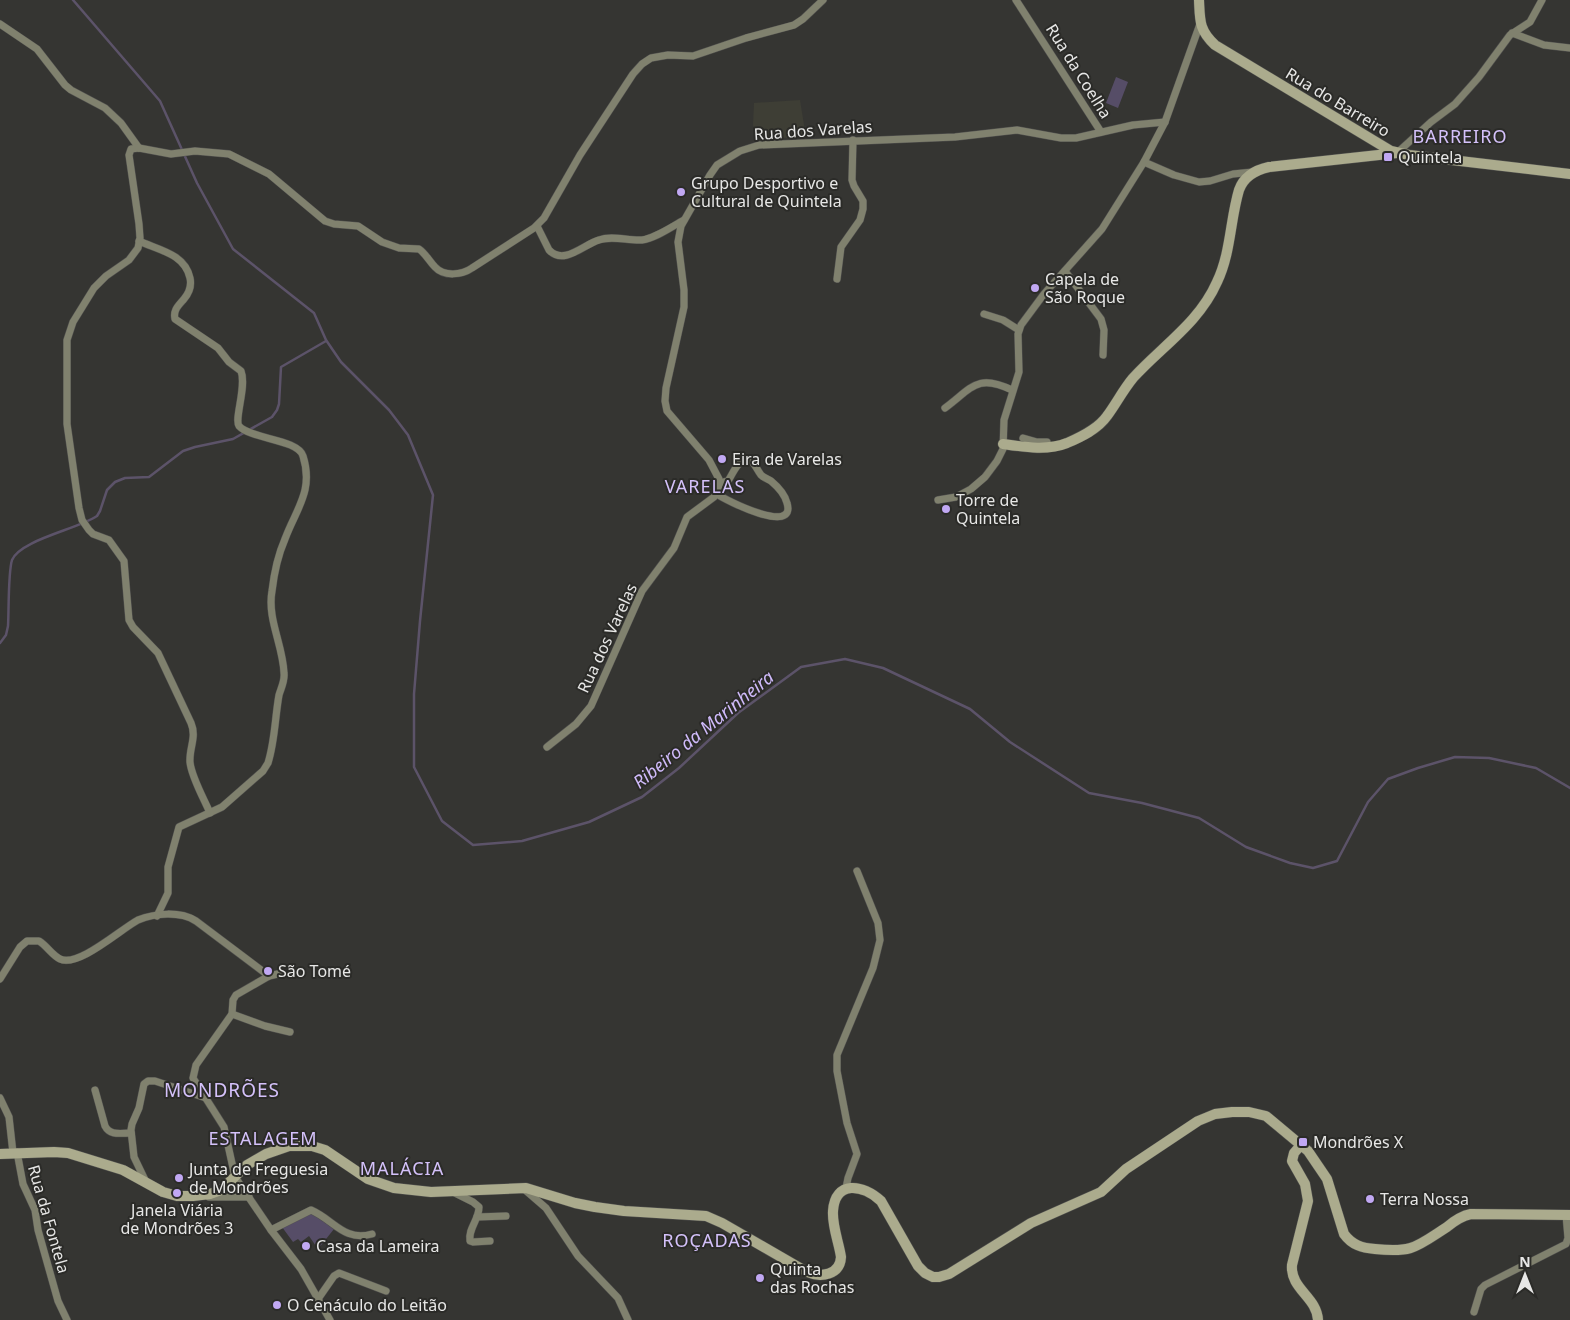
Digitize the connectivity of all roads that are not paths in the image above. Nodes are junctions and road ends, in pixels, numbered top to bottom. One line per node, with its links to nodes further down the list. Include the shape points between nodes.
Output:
1 (824, 0): 18 (street, via 800,21 781,29 693,56 651,58 642,64)
2 (1016, 0): 10 (street, Rua da Coelha)
3 (1199, 0): 6 (main road)
4 (1542, 0): 7 (street, via 1530,22)
5 (0, 24): 12 (street, via 37,49 71,90 105,108)
6 (1200, 24): 9 (street); 13 (main road, Rua do Barreiro, via 1208,39 1222,51)
7 (1512, 33): 8 (street, via 1544,45); 13 (street, via 1455,104)
8 (1570, 48)
9 (1165, 122): 10 (street, Rua dos Varelas); 14 (street)
10 (1102, 132): 11 (street, Rua dos Varelas, via 1068,138 1016,130 955,137)
11 (853, 140): 17 (street, Rua dos Varelas, via 760,145 740,151 713,170); 21 (street, via 852,180 863,201 863,209 860,220 841,247)
12 (139, 148): 18 (street, via 173,154 231,154 271,176 322,219 360,227 378,241 397,247 418,249 436,269 444,272 458,274 469,270); 19 (street, via 132,148 129,153)
13 (1397, 153): 15 (main road, via 1273,167); 16 (main road, Rua do Barreiro)
14 (1144, 162): 15 (street, via 1199,182); 20 (street, via 1105,225)
15 (1255, 172): 27 (main road, via 1246,178 1239,190 1225,261 1207,301 1189,324 1133,379 1103,421)
16 (1570, 174)
17 (684, 220): 18 (street, via 646,239 599,239 577,252 560,255 549,250); 30 (street, Rua dos Varelas, via 678,242 684,307 665,401 670,415 709,460)
18 (537, 226)
19 (139, 241): 34 (street, via 134,256 94,288 73,322 68,337 67,424 79,508 84,522 92,533 109,540 124,561 130,622 158,653 191,723 194,735 191,767); 34 (street, via 177,257 186,265 190,289 176,308 175,318 218,348 242,372 243,393 237,421 240,427 292,446 304,457 306,488 284,541 272,590 271,608 284,676 269,760 262,771 228,803)
20 (1065, 271): 23 (street, via 1032,308); 24 (street, via 1101,319)
21 (837, 280)
22 (984, 314): 23 (street)
23 (1019, 330): 25 (street, via 1019,367)
24 (1103, 355)
25 (1012, 390): 26 (street, via 986,381); 29 (street, via 1004,420)
26 (945, 408)
27 (1083, 435): 28 (street, via 1072,440 1044,443); 29 (main road, via 1048,448)
28 (1024, 438)
29 (1003, 444): 32 (street, via 1003,450 991,470 977,484 956,497)
30 (720, 483): 31 (street); 31 (street, via 728,481 738,465 750,459 761,475 780,490 787,500 788,509 779,516 764,515)
31 (717, 494): 33 (street, Rua dos Varelas, via 687,517 674,548 642,591 587,712)
32 (938, 500)
33 (547, 747)
34 (210, 813): 36 (street, via 177,829 168,866 168,893)
35 (857, 871): 52 (street, via 880,936 873,968 837,1054 847,1122 857,1154)
36 (157, 916): 38 (street, via 179,914 193,919); 39 (street, via 138,920 72,960 58,958 39,941 27,941)
37 (282, 973): 38 (street)
38 (269, 976): 40 (street, via 236,995)
39 (0, 979)
40 (232, 1014): 41 (street); 44 (street, via 194,1070 194,1081)
41 (290, 1032)
42 (95, 1090): 45 (street, via 106,1129 114,1133)
43 (0, 1098): 47 (street, Rua da Fontela, via 9,1117)
44 (206, 1098): 45 (street, via 155,1081 146,1082); 49 (street, via 225,1130)
45 (131, 1132): 50 (street, via 134,1157)
46 (1301, 1145): 52 (main road, via 1259,1113 1232,1112 1209,1117 1129,1166 1102,1192 1031,1223 940,1277 928,1274 918,1266 879,1200 858,1188); 57 (main road, via 1325,1176 1344,1234 1362,1247 1395,1251 1411,1249 1471,1214); 70 (main road, via 1294,1152 1292,1161 1304,1184 1308,1201 1292,1271 1297,1285 1315,1307)
47 (15, 1152): 48 (main road); 50 (main road, via 68,1153 123,1170); 67 (street, Rua da Fontela)
48 (0, 1154)
49 (236, 1177): 53 (main road, via 263,1155 286,1146 305,1145 325,1150 360,1174 385,1186 414,1191); 54 (main road, via 218,1191); 55 (street)
50 (147, 1184): 54 (main road, via 168,1194)
51 (523, 1188): 52 (main road, via 595,1207 709,1217 807,1272 818,1275 833,1272 840,1264 833,1210 838,1195); 53 (main road); 69 (street, via 546,1208 578,1256 618,1298)
52 (846, 1188)
53 (450, 1191): 56 (street)
54 (193, 1196): 55 (street)
55 (249, 1197): 61 (street)
56 (478, 1205): 58 (street); 60 (street)
57 (1568, 1215): 66 (street, via 1566,1244 1483,1286)
58 (494, 1216): 59 (street); 60 (street)
59 (506, 1216)
60 (477, 1217): 63 (street, via 470,1231 470,1241)
61 (271, 1230): 62 (street, via 311,1210 347,1233 360,1237); 65 (street)
62 (372, 1234)
63 (490, 1242)
64 (386, 1291): 65 (street, via 338,1273)
65 (318, 1299): 68 (street)
66 (1474, 1312)
67 (66, 1320)
68 (330, 1320)
69 (628, 1320)
70 (1318, 1320)

